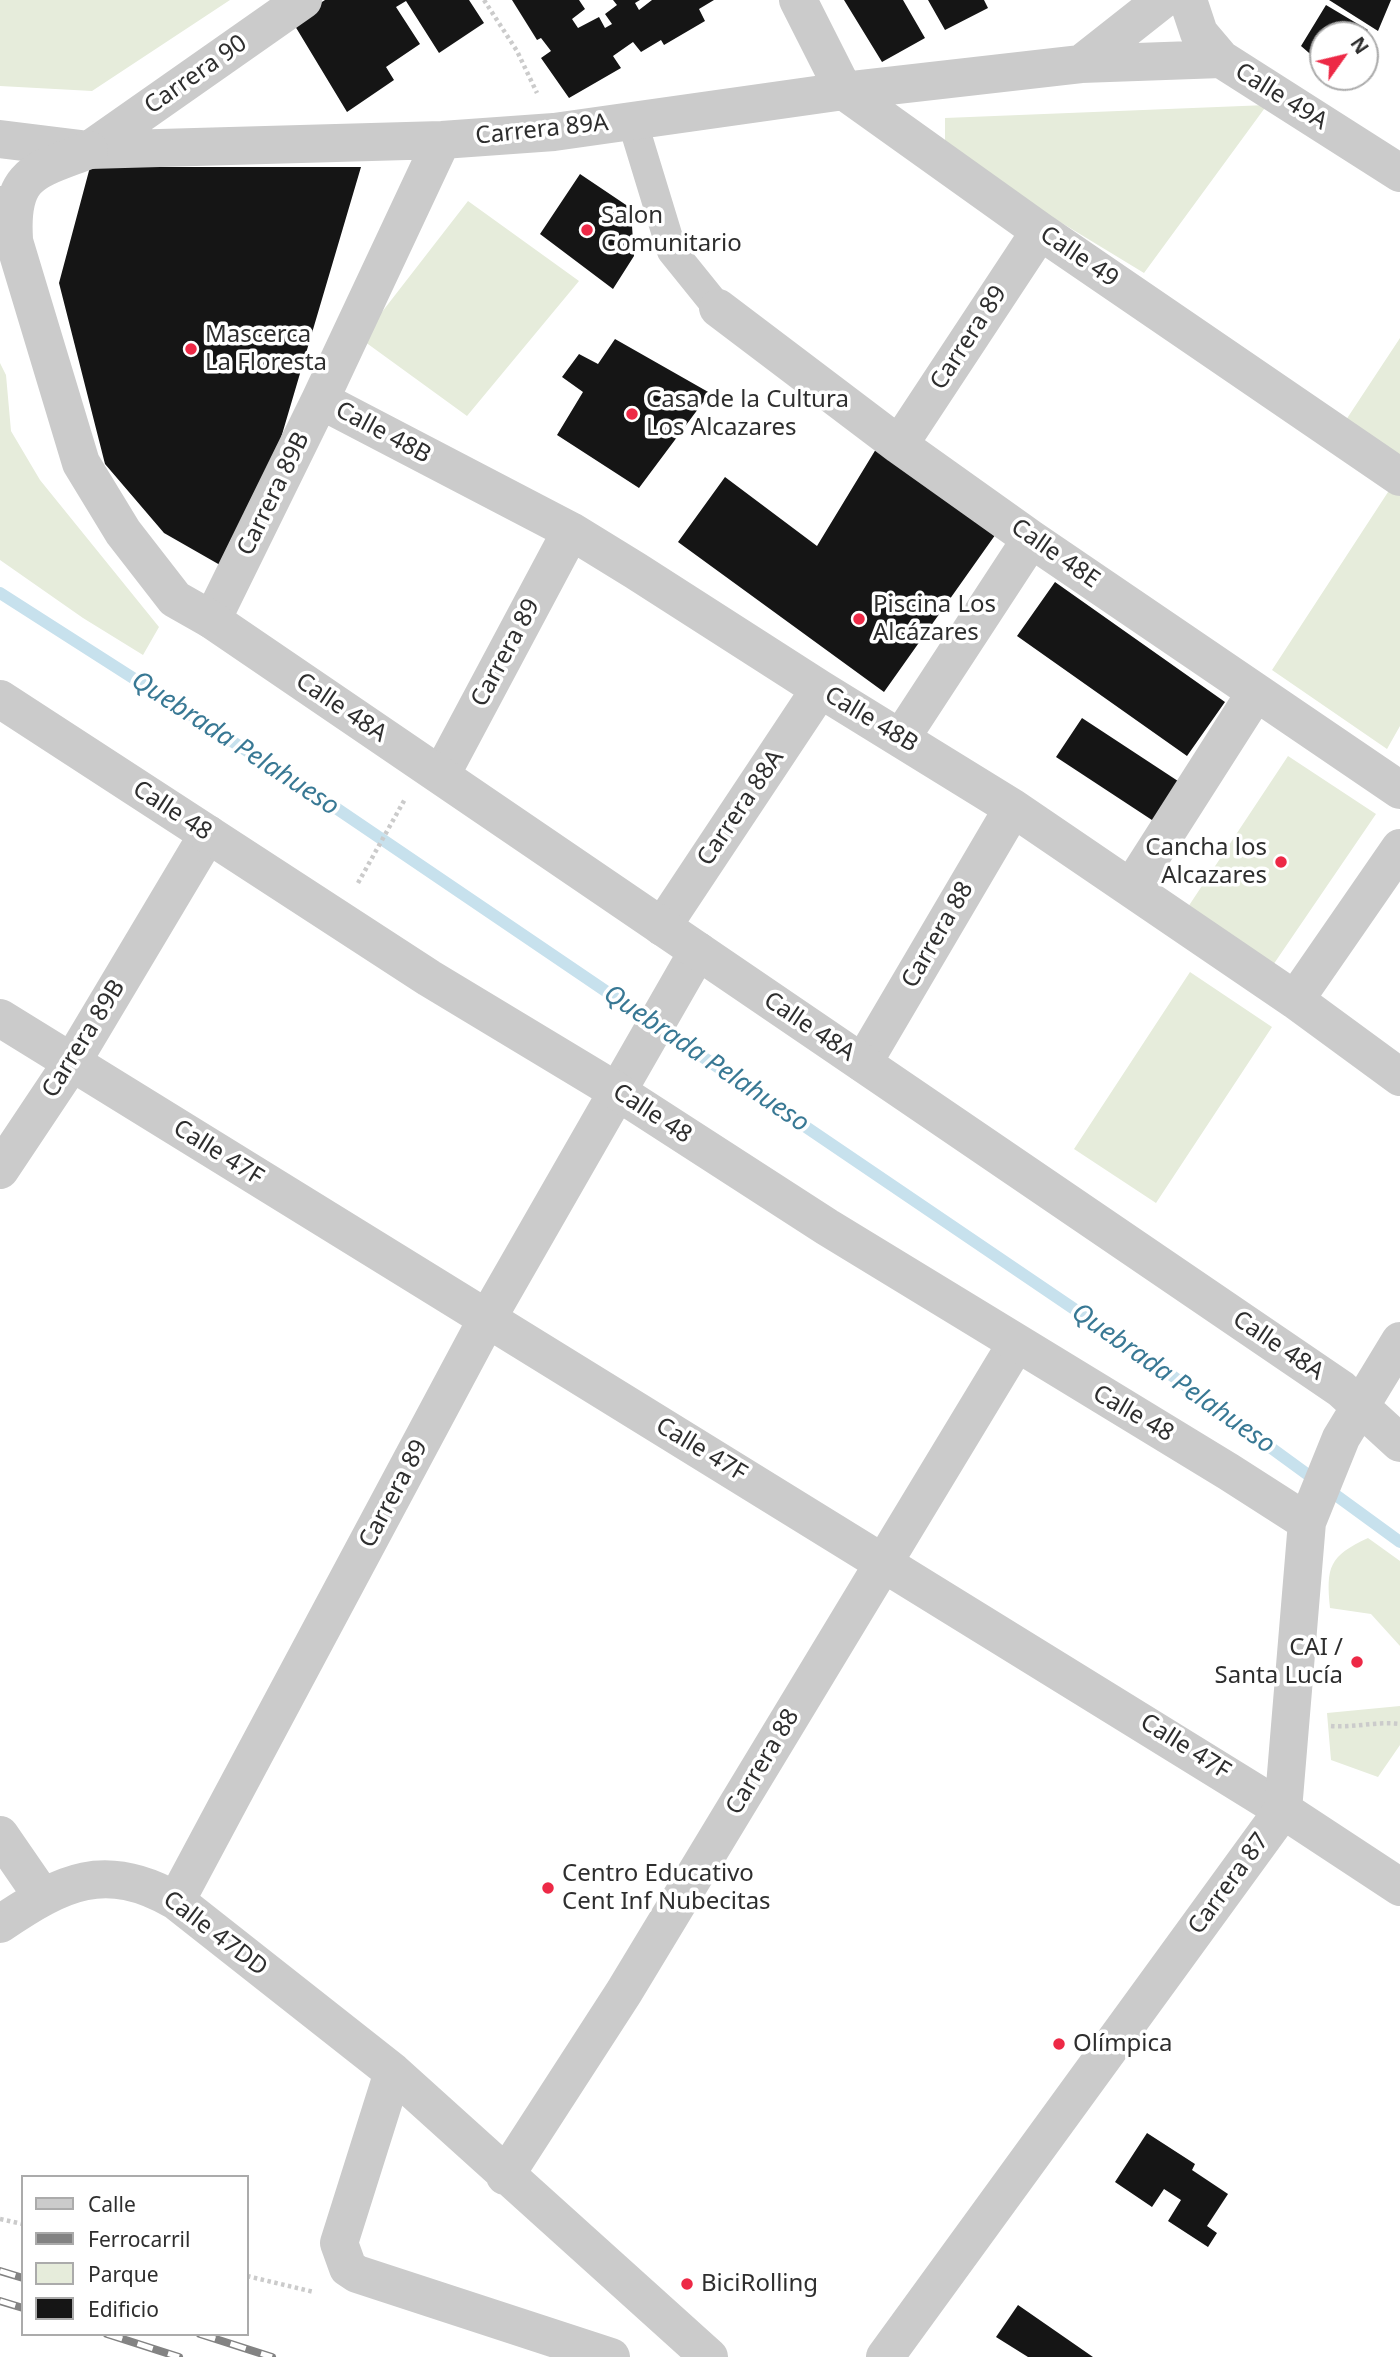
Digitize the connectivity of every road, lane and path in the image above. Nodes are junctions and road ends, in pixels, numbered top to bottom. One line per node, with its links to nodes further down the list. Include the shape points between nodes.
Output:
1 (303, 0): 13 (street, Carrera 90)
2 (484, 0): 10 (path, via 517,51)
3 (798, 0): 8 (street, Calle 49)
4 (1162, 0): 7 (street)
5 (1188, 0): 6 (street, Calle 49A, via 1199,33)
6 (1221, 59): 7 (street, Carrera 89A); 14 (street, Calle 49A)
7 (1082, 64): 8 (street, Carrera 89A)
8 (844, 91): 9 (street, Carrera 89A); 16 (street, Calle 49)
9 (632, 120): 10 (street, Carrera 89A); 18 (street, via 673,251)
10 (554, 132): 12 (street, Carrera 89A)
11 (0, 139): 13 (street, Carrera 89A)
12 (442, 140): 13 (street, Carrera 89A); 19 (street, Carrera 89B)
13 (89, 150): 17 (street, via 46,166 23,183 16,195)
14 (1400, 173)
15 (0, 205): 17 (street)
16 (1040, 231): 20 (street, Carrera 89); 21 (street, Calle 49)
17 (14, 241): 24 (street, via 70,435 89,480 175,599)
18 (718, 308): 20 (street, Calle 48E)
19 (320, 400): 22 (street, Calle 48B); 24 (street, Carrera 89B)
20 (899, 445): 23 (street, Calle 48E)
21 (1400, 477)
22 (571, 531): 25 (street, Calle 48B); 29 (street, Carrera 89)
23 (1031, 538): 26 (street, Calle 48E); 28 (street)
24 (212, 620): 29 (street, Calle 48A)
25 (820, 689): 28 (street, Calle 48B); 36 (street, Carrera 88A)
26 (1256, 692): 30 (street, Calle 48E); 34 (street)
27 (0, 699): 32 (street, Calle 48)
28 (901, 738): 31 (street, Calle 48B)
29 (433, 770): 35 (path); 36 (street, Calle 48A)
30 (1400, 790)
31 (1013, 808): 34 (street, Calle 48B); 41 (street, Carrera 88)
32 (208, 834): 35 (street, Calle 48); 40 (street, Carrera 89B)
33 (1400, 848): 38 (street)
34 (1130, 888): 38 (street, Calle 48B)
35 (338, 919): 43 (street, Calle 48, via 429,978)
36 (662, 927): 37 (street, Calle 48A)
37 (691, 964): 41 (street, Calle 48A); 43 (street, Carrera 89)
38 (1295, 1000): 42 (street, Calle 48B)
39 (0, 1018): 40 (street, Calle 47F)
40 (72, 1062): 44 (street, Carrera 89B); 45 (street, Calle 47F)
41 (863, 1063): 48 (street, Calle 48A)
42 (1400, 1077)
43 (625, 1080): 45 (street, Carrera 89); 47 (street, Calle 48, via 827,1227)
44 (0, 1170)
45 (487, 1319): 51 (street, Calle 47F); 58 (street, Carrera 89)
46 (1400, 1341): 48 (street, Carrera 87)
47 (1016, 1344): 50 (street, Calle 48, via 1200,1454); 51 (street, Carrera 88)
48 (1359, 1405): 49 (street, Calle 48A); 50 (street, Carrera 87, via 1340,1438)
49 (1400, 1443)
50 (1312, 1511): 54 (street, Carrera 87)
51 (884, 1562): 54 (street, Calle 47F); 61 (street, Carrera 88, via 624,1992)
52 (1400, 1724): 53 (path, via 1376,1721)
53 (1321, 1726)
54 (1283, 1810): 56 (street, Calle 47F); 68 (street, Carrera 87)
55 (0, 1835): 57 (street)
56 (1400, 1887)
57 (42, 1896): 58 (street, Calle 47DD, via 70,1883 107,1878 143,1884); 59 (street)
58 (176, 1900): 60 (street, Calle 47DD)
59 (0, 1924)
60 (393, 2073): 61 (street, Calle 47DD); 64 (street, via 340,2243)
61 (505, 2176): 67 (street, Calle 47DD)
62 (0, 2219): 63 (path)
63 (21, 2224)
64 (348, 2268): 65 (path, via 337,2298); 66 (street)
65 (248, 2276)
66 (611, 2357)
67 (709, 2357)
68 (885, 2357)

